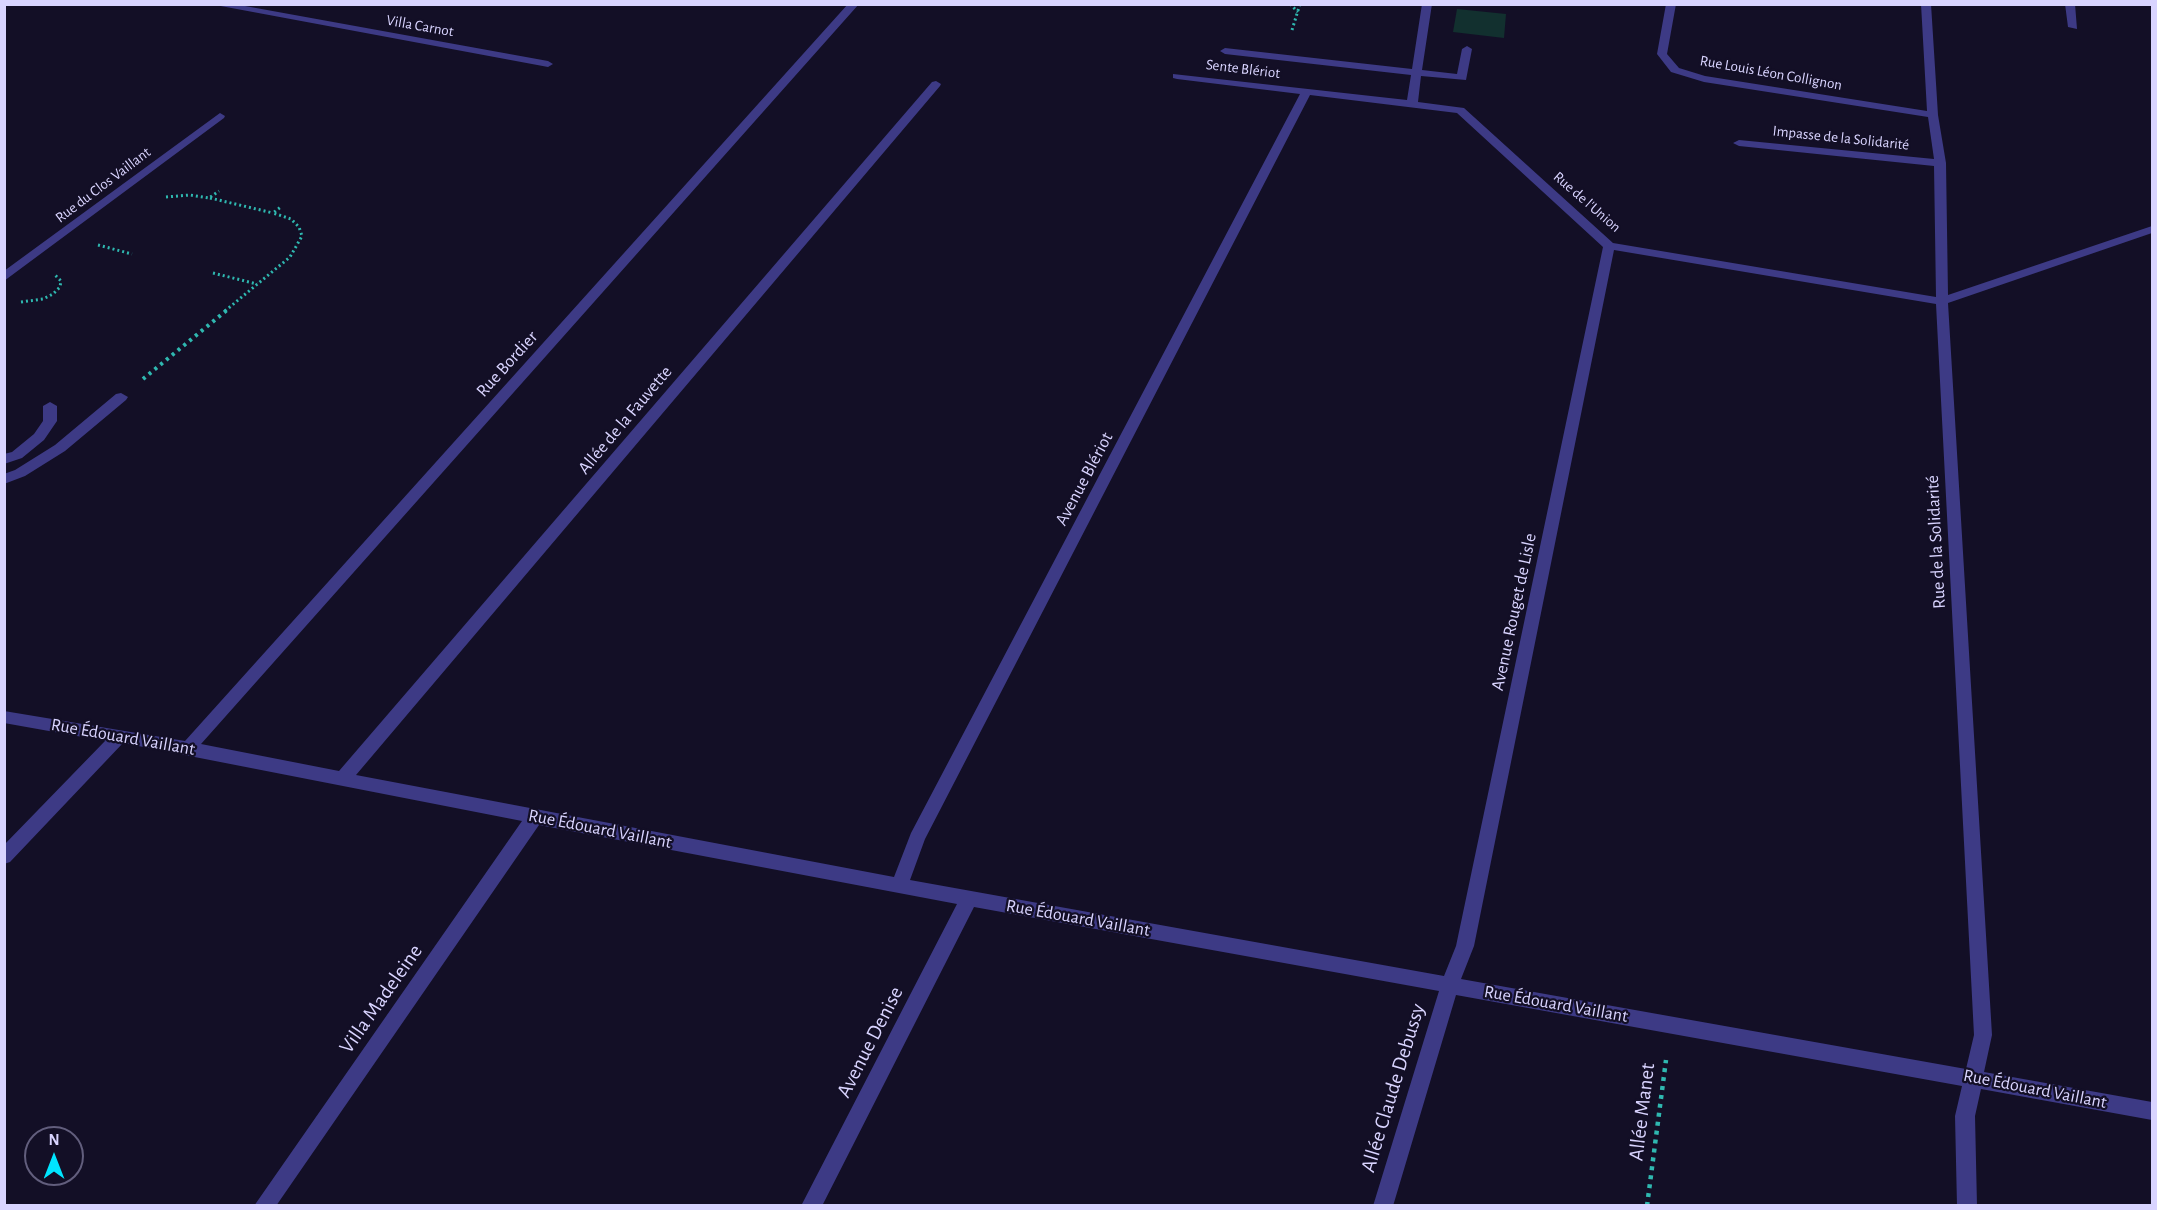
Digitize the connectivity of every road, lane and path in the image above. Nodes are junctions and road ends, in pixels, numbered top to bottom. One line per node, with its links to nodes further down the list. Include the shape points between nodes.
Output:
1 (215, 4): 12 (street, Villa Carnot)
2 (854, 4): 41 (street, Rue Bordier)
3 (1290, 4): 8 (path)
4 (1427, 4): 13 (street)
5 (1671, 4): 18 (street, Rue Louis Léon Collignon, via 1662,54 1675,70 1704,79)
6 (1926, 4): 18 (street, Rue de la Solidarité)
7 (2070, 4): 9 (street)
8 (1298, 12)
9 (2073, 27)
10 (1467, 49): 13 (street, via 1462,78)
11 (1225, 51): 13 (street)
12 (548, 64)
13 (1417, 73): 17 (street)
14 (1177, 76): 16 (street, Sente Blériot)
15 (936, 84): 42 (street, Allée de la Fauvette)
16 (1306, 92): 17 (street, Rue de l'Union); 45 (street, Avenue Blériot, via 917,838)
17 (1412, 104): 27 (street, Rue de l'Union, via 1460,110)
18 (1933, 115): 21 (street, Rue de la Solidarité)
19 (220, 116): 31 (street, Rue du Clos Vaillant)
20 (1739, 143): 21 (street, Impasse de la Solidarité)
21 (1940, 163): 33 (street, Rue de la Solidarité)
22 (209, 198): 24 (path)
23 (282, 206): 24 (path)
24 (273, 213): 32 (path, via 291,219 302,236 290,257)
25 (2152, 229): 33 (street)
26 (89, 242): 28 (path)
27 (1609, 246): 33 (street, Rue de l'Union); 47 (street, Avenue Rouget de Lisle, via 1465,946)
28 (132, 254)
29 (47, 273): 34 (path, via 61,280 60,287 43,299)
30 (213, 273): 32 (path)
31 (4, 277)
32 (257, 284): 35 (path)
33 (1942, 301): 49 (street, Rue de la Solidarité, via 1983,1035)
34 (19, 302)
35 (121, 397): 38 (street, via 60,448 20,473)
36 (50, 406): 37 (street, via 50,421 39,437 17,455)
37 (4, 459)
38 (4, 478)
39 (4, 717): 40 (street, Rue Édouard Vaillant)
40 (119, 737): 41 (street, Rue Édouard Vaillant); 44 (street)
41 (188, 748): 42 (street, Rue Édouard Vaillant)
42 (342, 780): 43 (street, Rue Édouard Vaillant)
43 (535, 817): 45 (street, Rue Édouard Vaillant); 51 (street, Villa Madeleine)
44 (4, 857)
45 (898, 886): 46 (street, Rue Édouard Vaillant)
46 (969, 899): 47 (street, Rue Édouard Vaillant); 52 (street, Avenue Denise)
47 (1450, 985): 48 (street, Rue Édouard Vaillant); 53 (street, Allée Claude Debussy)
48 (1670, 1024): 49 (street, Rue Édouard Vaillant); 54 (path, Allée Manet)
49 (1973, 1077): 50 (street, Rue Édouard Vaillant); 55 (street, Rue de la Solidarité, via 1965,1116)
50 (2152, 1111)
51 (264, 1206)
52 (811, 1206)
53 (1383, 1206)
54 (1647, 1206)
55 (1967, 1206)

